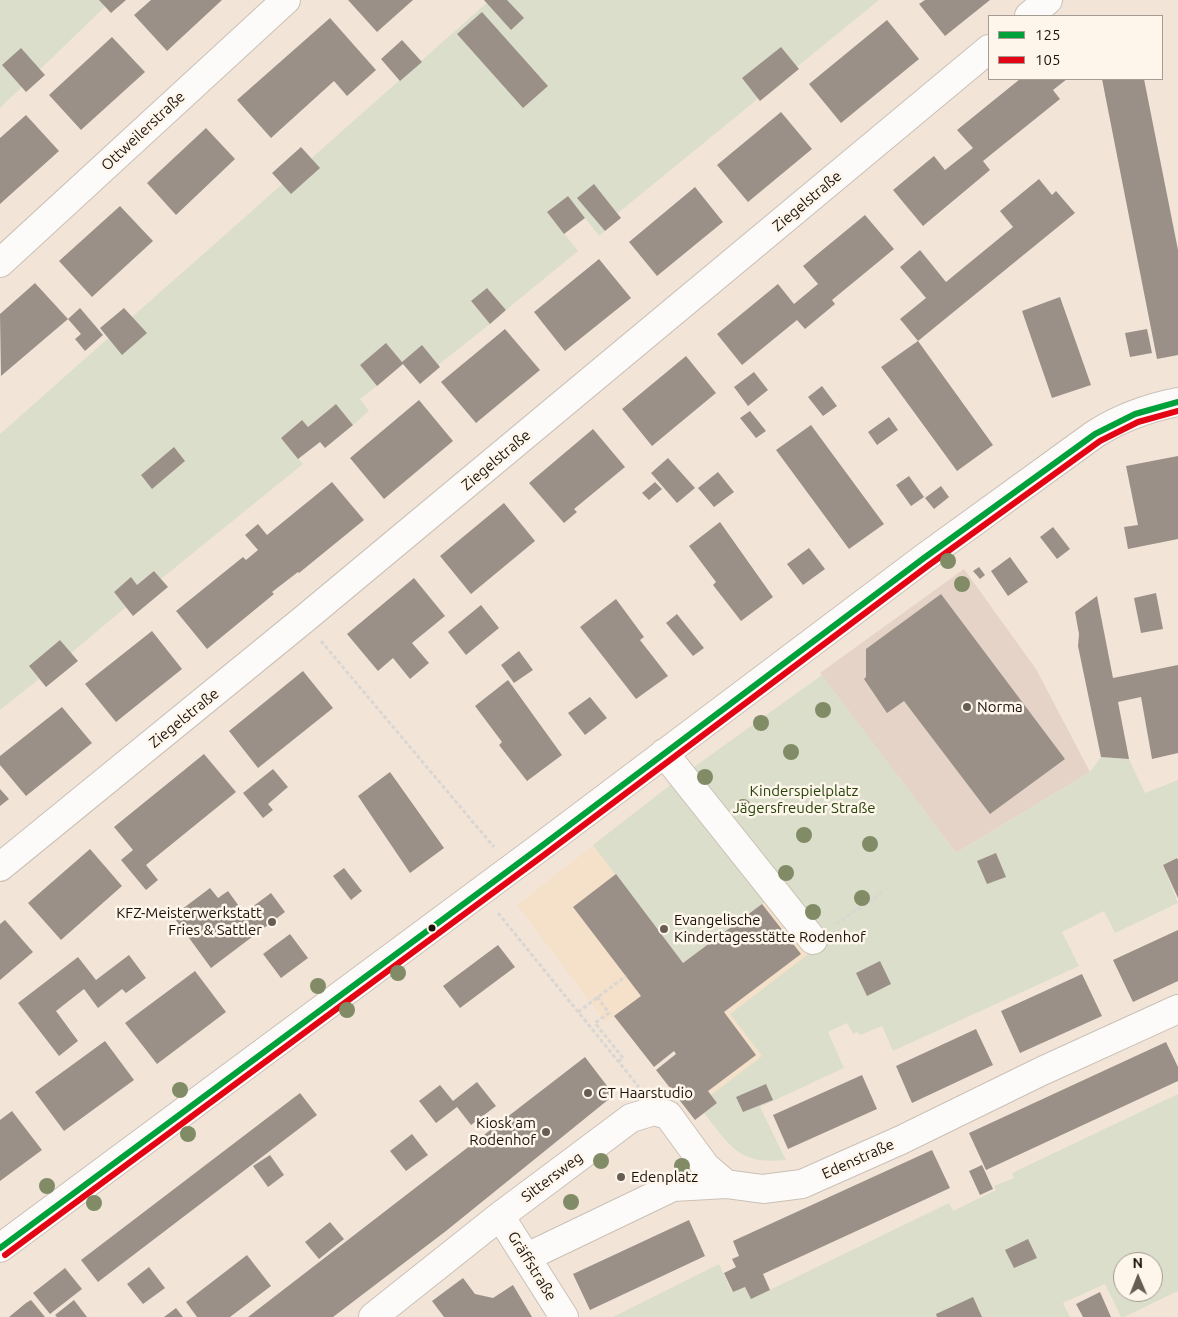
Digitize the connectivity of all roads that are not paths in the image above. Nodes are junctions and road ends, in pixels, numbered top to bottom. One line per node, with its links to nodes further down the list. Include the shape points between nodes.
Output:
1 (286, 0): 5 (street, Ottweilerstraße)
2 (1048, 0): 3 (street)
3 (1030, 15)
4 (988, 50): 8 (street, Ziegelstraße, via 303,620)
5 (0, 262)
6 (1178, 402): 7 (street, via 1146,409 1095,434)
7 (664, 753): 9 (street); 13 (street)
8 (0, 867)
9 (813, 940)
10 (1178, 1009): 11 (street, Edenstraße, via 802,1184 763,1189)
11 (726, 1184): 12 (street, Sittersweg, via 706,1167 668,1115 654,1111 631,1118); 14 (street, Edenstraße, via 673,1187)
12 (500, 1216): 14 (street, Gräffstraße); 15 (street, Sittersweg)
13 (0, 1248)
14 (527, 1256): 16 (street, Gräffstraße)
15 (373, 1317)
16 (564, 1317)

